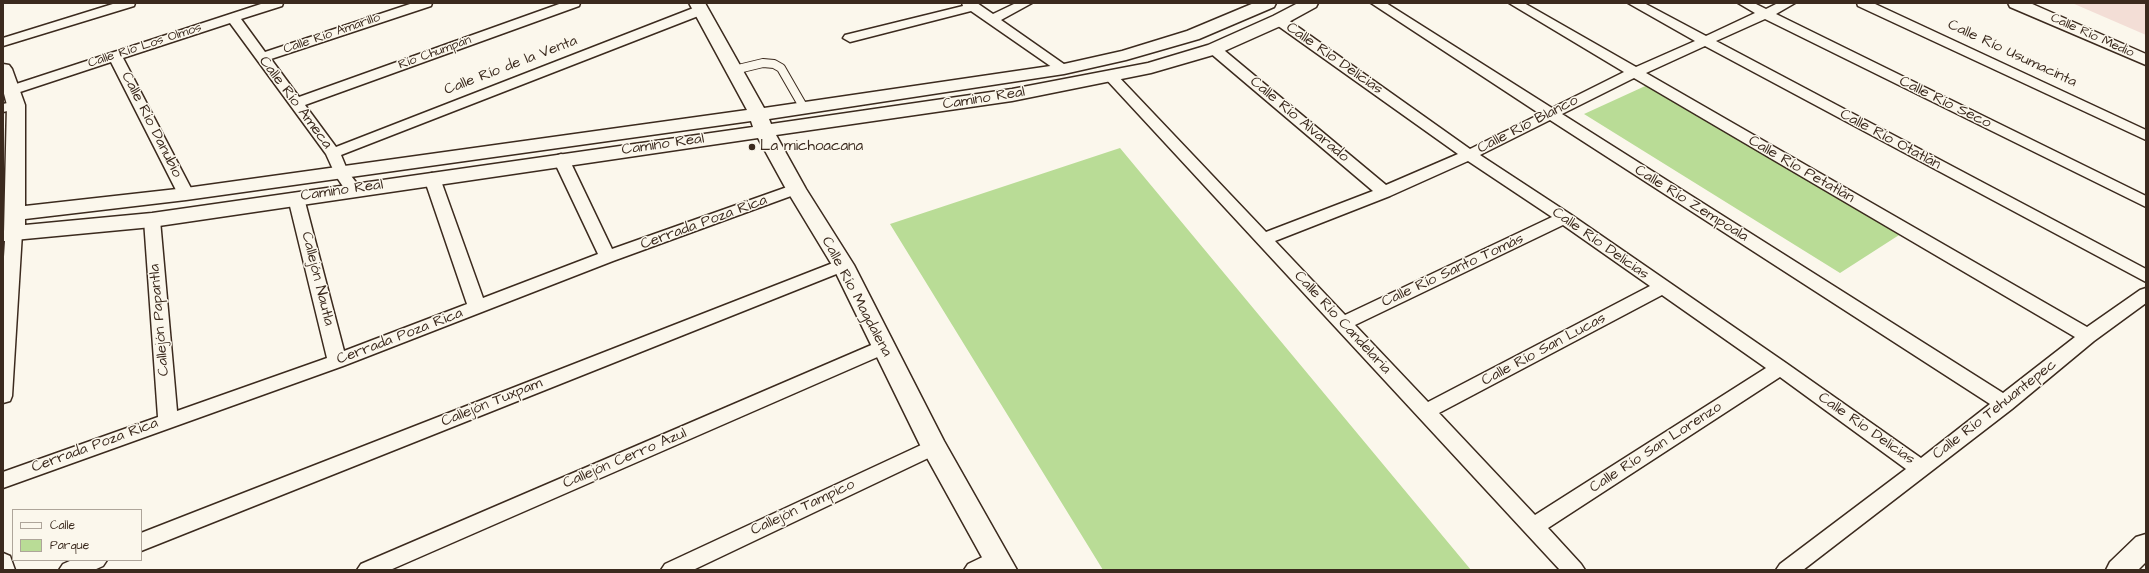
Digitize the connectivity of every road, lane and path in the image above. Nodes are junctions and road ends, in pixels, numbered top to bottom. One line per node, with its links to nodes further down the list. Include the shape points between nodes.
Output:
1 (129, 3): 24 (street)
2 (278, 3): 19 (street, Calle Río Los Olmos)
3 (426, 3): 28 (street, Calle Río Amarillo)
4 (574, 3): 37 (street, Río Chumpán)
5 (1026, 3): 20 (street)
6 (1310, 3): 21 (street, Camino Real)
7 (1378, 3): 39 (street, Calle Río Zempoala)
8 (1515, 3): 33 (street, Calle Río Petatlán)
9 (1634, 3): 23 (street, Calle Río Otatlán)
10 (1744, 3): 18 (street, Calle Río Seco)
11 (1789, 3): 18 (street, Calle Río Blanco)
12 (1863, 3): 41 (street, Calle Río Usumacinta)
13 (2016, 3): 29 (street, Calle Río Medio)
14 (2042, 3): 25 (street, Calle Río Medio)
15 (1260, 4): 31 (street, Camino Real, via 1193,35 1126,55)
16 (971, 5): 20 (street); 22 (street)
17 (699, 7): 32 (street, Calle Río Magdalena); 42 (street, Calle Río de la Venta)
18 (1765, 14): 23 (street, Calle Río Blanco); 52 (street, Calle Río Seco)
19 (233, 18): 27 (street, Calle Río Los Olmos); 28 (street, Calle Río Ameca)
20 (991, 20): 31 (street)
21 (1279, 20): 26 (street, Camino Real); 43 (street, Calle Río Delicias)
22 (850, 38)
23 (1704, 41): 33 (street, Calle Río Blanco); 59 (street, Calle Río Otatlán)
24 (3, 42)
25 (2146, 48)
26 (1214, 49): 34 (street, Camino Real, via 1151,68); 49 (street, Calle Río Alvarado)
27 (116, 56): 36 (street, Calle Río Los Olmos); 50 (street, Calle Río Danubio)
28 (261, 58): 37 (street, Calle Río Ameca)
29 (2146, 60)
30 (3, 69): 36 (street)
31 (1064, 69): 35 (street, Camino Real)
32 (734, 70): 38 (lane, via 763,63 774,64 781,68); 40 (street, Calle Río Magdalena)
33 (1634, 73): 39 (street, Calle Río Blanco); 64 (street, Calle Río Petatlán)
34 (1111, 76): 35 (street, Camino Real); 56 (street, Calle Río Candelaria)
35 (1009, 86): 38 (street, Camino Real); 40 (street, Camino Real)
36 (10, 101): 55 (street)
37 (296, 103): 42 (street, Calle Río Ameca)
38 (804, 108): 40 (street, Camino Real)
39 (1549, 114): 43 (street, Calle Río Blanco); 69 (street, Calle Río Zempoala)
40 (761, 122): 44 (street, Camino Real); 45 (street, Camino Real); 47 (street, Calle Río Magdalena)
41 (2146, 136)
42 (333, 153): 45 (street, Calle Río Ameca)
43 (1469, 155): 49 (street, Calle Río Blanco); 53 (street, Calle Río Delicias)
44 (561, 160): 46 (street, Camino Real); 57 (street)
45 (341, 173): 48 (street, Calle Río Ameca); 50 (street, Camino Real)
46 (432, 178): 48 (street, Camino Real); 62 (street)
47 (796, 189): 57 (street, Cerrada Poza Rica); 58 (street, Calle Río Magdalena)
48 (354, 190): 51 (street, Camino Real)
49 (1384, 192): 56 (street, Calle Río Blanco)
50 (186, 194): 55 (street, Camino Real)
51 (296, 198): 54 (street, Camino Real); 66 (street, Callejón Nautla)
52 (2146, 202)
53 (1564, 218): 60 (street, Calle Río Delicias); 63 (street, Calle Río Santo Tomás)
54 (152, 220): 55 (street, Camino Real); 71 (street, Callejón Papantla)
55 (9, 227): 68 (street)
56 (1264, 239): 63 (street, Calle Río Candelaria)
57 (607, 257): 62 (street, Cerrada Poza Rica)
58 (843, 265): 65 (street, Calle Río Magdalena); 76 (street, Callejón Tuxpam)
59 (2146, 276)
60 (1663, 287): 67 (street, Calle Río Delicias); 70 (street, Calle Río San Lucas)
61 (2146, 294): 64 (street, Calle Río Tehuantepec)
62 (477, 307): 66 (street, Cerrada Poza Rica)
63 (1342, 324): 70 (street, Calle Río Candelaria)
64 (2088, 336): 69 (street, Calle Río Tehuantepec)
65 (883, 347): 72 (street, Calle Río Magdalena); 83 (street, Callejón Cerro Azul)
66 (337, 361): 71 (street, Cerrada Poza Rica)
67 (1780, 368): 73 (street, Calle Río Delicias); 75 (street, Calle Río San Lorenzo)
68 (3, 396)
69 (2005, 404): 73 (street, Calle Río Tehuantepec)
70 (1425, 412): 75 (street, Calle Río Candelaria)
71 (168, 420): 74 (street, Cerrada Poza Rica)
72 (934, 447): 80 (street, Calle Río Magdalena); 84 (street, Callejón Tampico)
73 (1921, 469): 87 (street, Calle Río Tehuantepec)
74 (3, 480)
75 (1533, 528): 86 (street, Calle Río Candelaria)
76 (142, 542)
77 (2146, 545): 88 (street)
78 (93, 561): 82 (street)
79 (3, 562): 81 (street)
80 (1000, 564): 85 (street)
81 (4, 570)
82 (70, 570)
83 (368, 570)
84 (672, 570)
85 (975, 570)
86 (1574, 570)
87 (1787, 570)
88 (2120, 570)

